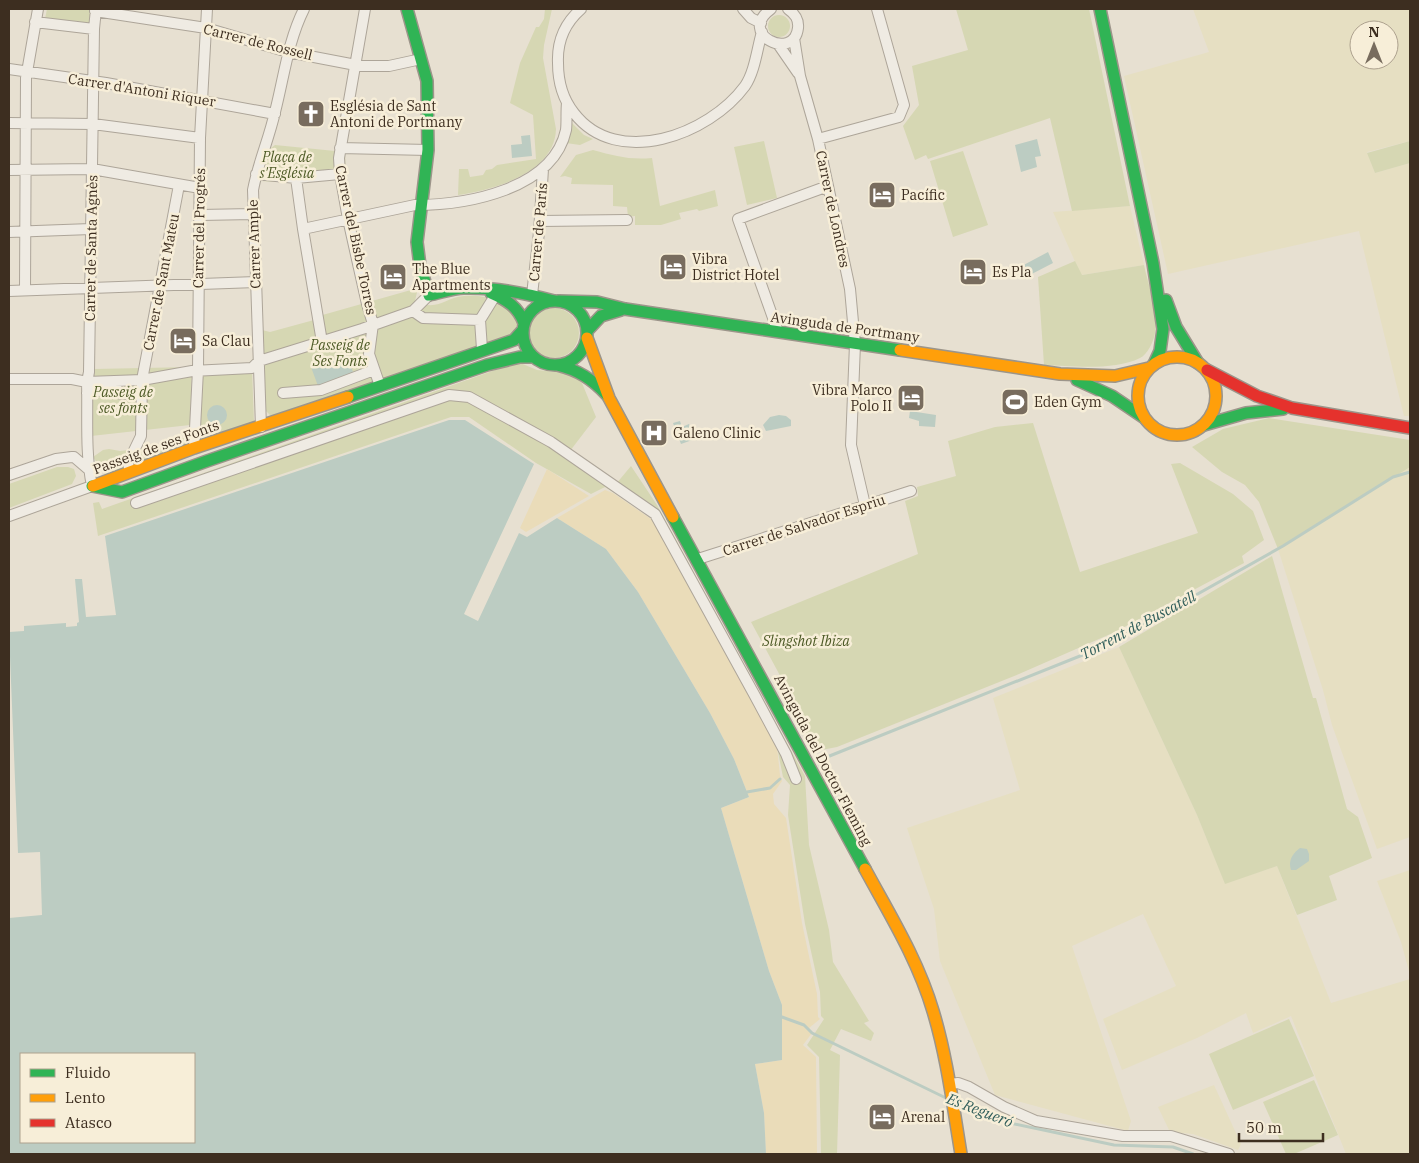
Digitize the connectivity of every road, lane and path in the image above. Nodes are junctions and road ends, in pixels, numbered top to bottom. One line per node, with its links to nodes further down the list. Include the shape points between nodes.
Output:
1 (38, 9): 13 (street)
2 (207, 9): 14 (street, Carrer del Progrés)
3 (304, 9): 18 (street, Carrer Ample)
4 (364, 9): 20 (street, Carrer del Bisbe Torres)
5 (408, 9): 19 (main road)
6 (743, 9): 12 (street, Carrer de Londres, via 751,18)
7 (788, 9): 16 (street, Carrer de Londres, via 797,19)
8 (877, 9): 32 (street, via 904,104 902,111 899,117)
9 (1100, 9): 55 (main road)
10 (95, 10): 14 (street, Carrer de Rossell); 15 (street, Carrer de Santa Agnès)
11 (576, 10): 26 (street, via 566,25 558,52 560,86)
12 (765, 17): 17 (street, Carrer de Londres, via 765,38); 26 (street, via 746,85 727,107 705,122 676,135 642,142 619,141 602,136 582,124)
13 (35, 22): 15 (street); 22 (street)
14 (206, 28): 18 (street, Carrer de Rossell); 25 (street, Carrer del Progrés)
15 (94, 29): 24 (street, Carrer de Santa Agnès)
16 (794, 38): 17 (street); 23 (street, Carrer de Londres)
17 (778, 44): 23 (street, Carrer de Londres)
18 (288, 52): 20 (street, Carrer de Rossell); 27 (street, Carrer Ample)
19 (421, 58): 20 (street, Carrer de Rossell, via 389,66); 34 (main road, via 427,81)
20 (354, 65): 33 (street, Carrer del Bisbe Torres)
21 (9, 69): 22 (street, Carrer d'Antoni Riquer)
22 (27, 72): 24 (street, Carrer d'Antoni Riquer); 28 (street)
23 (800, 76): 32 (street, Carrer de Londres)
24 (94, 81): 25 (street, Carrer d'Antoni Riquer); 30 (street, Carrer de Santa Agnès)
25 (202, 100): 27 (street, Carrer d'Antoni Riquer); 31 (street, Carrer del Progrés)
26 (566, 103): 37 (street, via 566,130)
27 (275, 114): 39 (street, Carrer Ample)
28 (27, 122): 29 (street); 30 (street); 35 (street)
29 (9, 123)
30 (93, 124): 31 (street); 36 (street, Carrer de Santa Agnès)
31 (200, 138): 44 (street, Carrer del Progrés)
32 (818, 139): 43 (street, Carrer de Londres)
33 (340, 148): 34 (street); 40 (street, Carrer del Bisbe Torres)
34 (428, 150): 45 (main road)
35 (26, 169): 36 (street); 38 (street); 53 (street)
36 (92, 169): 42 (street); 51 (street, Carrer de Santa Agnès)
37 (544, 169): 45 (street, via 491,195 433,206); 50 (street, Carrer de París)
38 (9, 170)
39 (256, 174): 41 (street); 46 (street, Carrer Ample)
40 (340, 174): 41 (street); 48 (street, Carrer del Bisbe Torres)
41 (296, 178): 52 (street)
42 (179, 185): 44 (street); 58 (street, Carrer de Sant Mateu)
43 (828, 186): 72 (street, via 738,219); 75 (street, Carrer de Londres, via 850,289)
44 (200, 188): 47 (street, Carrer del Progrés)
45 (422, 205): 48 (street); 63 (main road, via 418,255)
46 (253, 214): 47 (street); 56 (street, Carrer Ample)
47 (200, 215): 57 (street, Carrer del Progrés)
48 (348, 219): 52 (street); 70 (street, Carrer del Bisbe Torres)
49 (627, 220): 50 (street)
50 (540, 221): 64 (street, Carrer de París)
51 (92, 229): 53 (street); 59 (street, Carrer de Santa Agnès)
52 (303, 229): 74 (street)
53 (25, 231): 54 (street); 62 (street)
54 (9, 232)
55 (1153, 263): 80 (main road, via 1163,329 1160,351); 81 (main road, via 1176,327)
56 (256, 282): 57 (street); 78 (street, Carrer Ample)
57 (199, 284): 58 (street); 82 (street, Carrer del Progrés)
58 (160, 286): 59 (street); 86 (street, Carrer de Sant Mateu)
59 (91, 287): 62 (street); 87 (street, Carrer de Santa Agnès)
60 (479, 288): 63 (main road); 64 (main road); 71 (main road, via 512,302 520,312)
61 (9, 290): 62 (street)
62 (25, 290)
63 (429, 295): 68 (street)
64 (532, 295): 66 (main road)
65 (493, 300): 69 (street)
66 (557, 301): 67 (main road, Avinguda de Portmany, via 597,302); 71 (main road, via 536,307); 73 (main road, via 578,311)
67 (625, 310): 72 (main road, Avinguda de Portmany); 73 (main road, Avinguda de Portmany, via 604,313 596,319)
68 (413, 311): 69 (street, via 423,318); 70 (street)
69 (480, 320): 76 (street)
70 (373, 324): 74 (street); 83 (street, via 369,354)
71 (523, 326): 77 (main road, via 524,342); 96 (main road, Passeig de ses Fonts, via 514,340)
72 (778, 332): 75 (main road, Avinguda de Portmany)
73 (587, 335): 79 (main road, via 583,349 576,357); 92 (main road, Avinguda del Doctor Fleming)
74 (322, 342): 78 (street)
75 (855, 344): 84 (main road, Avinguda de Portmany); 109 (street, Carrer de Londres, via 852,445)
76 (482, 349)
77 (533, 357): 79 (main road, via 544,364); 98 (main road, Passeig de ses Fonts, via 520,356 487,365)
78 (259, 361): 82 (street, via 252,368); 96 (street, Carrer Ample)
79 (557, 365): 92 (main road, Avinguda del Doctor Fleming, via 580,371)
80 (1151, 366): 81 (main road, via 1161,360 1183,357); 84 (main road, Avinguda de Portmany, via 1115,376); 94 (main road, via 1141,380 1138,392)
81 (1202, 366): 93 (main road, via 1257,396); 95 (main road, via 1214,383 1216,398 1213,412)
82 (198, 370): 86 (street); 100 (street, Carrer del Progrés)
83 (374, 370): 88 (street); 90 (street, via 321,390)
84 (1060, 374): 94 (main road, Avinguda de Portmany, via 1104,391)
85 (9, 379): 87 (street)
86 (142, 380): 87 (street); 91 (street, Carrer de Sant Mateu)
87 (87, 382): 89 (street, Carrer de Santa Agnès)
88 (379, 383)
89 (87, 393): 91 (street, via 118,390 121,394); 99 (street, Carrer de Santa Agnès)
90 (283, 393)
91 (142, 394): 103 (street, Carrer de Sant Mateu, via 141,436)
92 (610, 398): 111 (main road, Avinguda del Doctor Fleming)
93 (1292, 408): 95 (main road, via 1246,413); 97 (main road)
94 (1144, 418): 95 (main road, via 1154,428 1172,435 1192,432)
95 (1204, 425)
96 (260, 427): 98 (main road); 100 (main road, Passeig de ses Fonts)
97 (1410, 428)
98 (261, 443): 102 (main road, Passeig de ses Fonts)
99 (86, 446): 101 (street); 104 (street, Carrer de Santa Agnès)
100 (194, 448): 102 (main road); 106 (main road, Passeig de ses Fonts)
101 (74, 457): 104 (street); 105 (street, via 56,459)
102 (207, 461): 106 (main road, Passeig de ses Fonts, via 122,492)
103 (129, 468)
104 (88, 469): 106 (street, Carrer de Santa Agnès)
105 (9, 475)
106 (92, 486): 110 (street)
107 (911, 491): 109 (street, Carrer de Salvador Espriu)
108 (136, 503): 112 (street, via 449,395 469,397 550,442 655,514 786,754)
109 (864, 505): 111 (street, Carrer de Salvador Espriu)
110 (9, 516)
111 (698, 560): 113 (main road, Avinguda del Doctor Fleming, via 908,950 933,1010)
112 (796, 779)
113 (951, 1089): 114 (main road, Avinguda del Doctor Fleming); 115 (street, via 958,1083 969,1087 1036,1121 1122,1136 1171,1136)
114 (962, 1154)
115 (1229, 1154)

